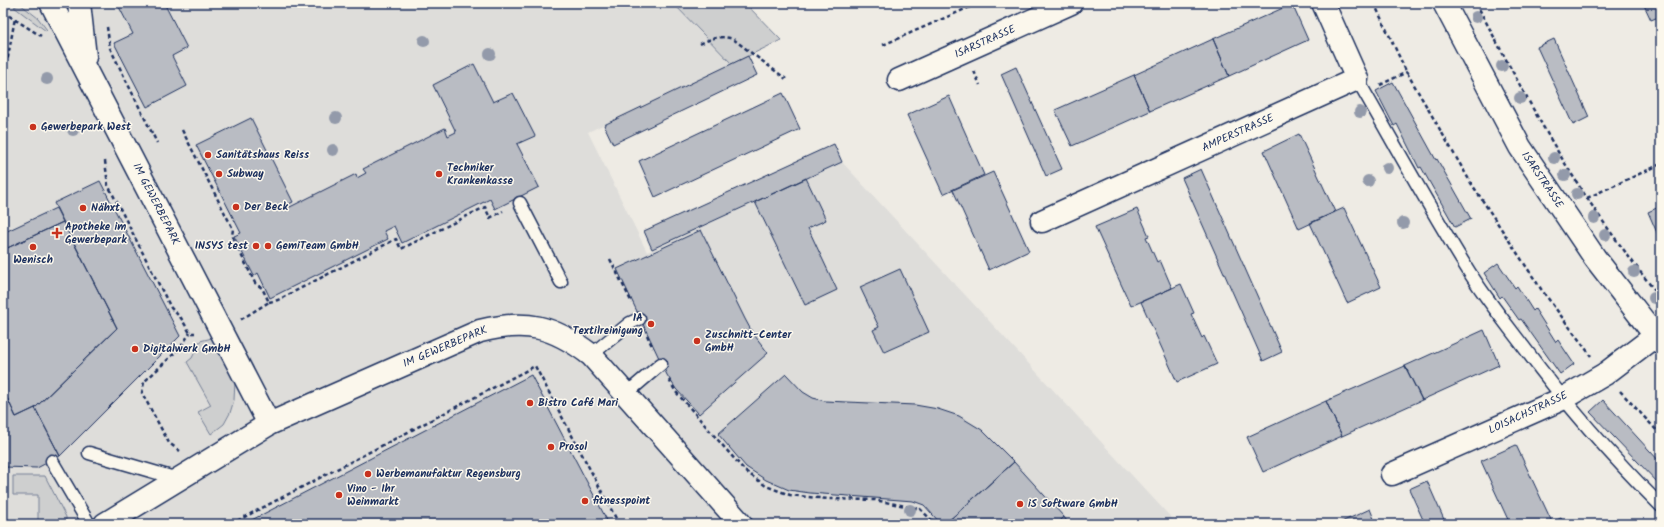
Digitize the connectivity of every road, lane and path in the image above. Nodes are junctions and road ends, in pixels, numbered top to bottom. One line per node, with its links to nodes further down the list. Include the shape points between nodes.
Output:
1 (51, 3): 14 (street, IM GEWERBEPARK)
2 (79, 3): 14 (street, IM GEWERBEPARK)
3 (979, 3): 12 (path)
4 (1071, 3): 17 (street, ISARSTRASSE)
5 (1323, 3): 18 (street)
6 (1374, 3): 15 (path)
7 (1444, 3): 37 (street, ISARSTRASSE, via 1520,147 1595,258)
8 (1476, 3): 25 (path, via 1533,110)
9 (15, 18): 13 (path, via 8,56)
10 (107, 26): 20 (path, via 110,48)
11 (700, 44): 16 (path, via 715,37 733,39)
12 (883, 45)
13 (3, 64)
14 (87, 70): 35 (street, IM GEWERBEPARK)
15 (1407, 72): 18 (path); 40 (path, via 1471,183 1532,276)
16 (786, 79)
17 (899, 80)
18 (1361, 85): 27 (street, AMPERSTRASSE); 42 (lane, via 1405,165 1469,271)
19 (182, 130): 33 (path, via 233,229 232,236 255,283 262,288)
20 (157, 143)
21 (104, 154): 23 (path)
22 (1661, 164): 25 (path)
23 (110, 188): 24 (path); 36 (path, via 172,308)
24 (105, 190)
25 (1587, 198): 31 (path)
26 (520, 203): 29 (lane); 33 (path, via 490,218 485,207 401,249 396,239 278,300)
27 (1042, 221)
28 (610, 259): 34 (path)
29 (561, 282)
30 (1661, 289): 31 (path)
31 (1656, 292): 32 (path)
32 (1661, 299)
33 (269, 302): 35 (path)
34 (639, 319): 38 (lane); 39 (path)
35 (222, 332): 36 (path); 43 (street, IM GEWERBEPARK)
36 (190, 333): 48 (path, via 180,348 144,382 142,393 169,443 181,451)
37 (1658, 340): 40 (street, LOISACHSTRASSE)
38 (591, 354): 41 (street, IM GEWERBEPARK); 43 (street, IM GEWERBEPARK, via 548,329 505,325 480,330)
39 (661, 364): 41 (lane); 55 (path, via 676,392 745,471 766,486 790,495 875,500 920,509)
40 (1605, 374): 42 (street, LOISACHSTRASSE); 44 (path)
41 (626, 394): 54 (street, IM GEWERBEPARK)
42 (1562, 399): 47 (street, LOISACHSTRASSE); 49 (lane, via 1626,472)
43 (269, 424): 48 (street, IM GEWERBEPARK)
44 (1661, 435)
45 (89, 453): 48 (lane)
46 (52, 461): 50 (lane)
47 (1392, 474)
48 (185, 475): 51 (street, IM GEWERBEPARK)
49 (1661, 506)
50 (89, 524)
51 (105, 524)
52 (231, 524): 53 (path, via 535,366)
53 (619, 524)
54 (741, 524)
55 (936, 524)

